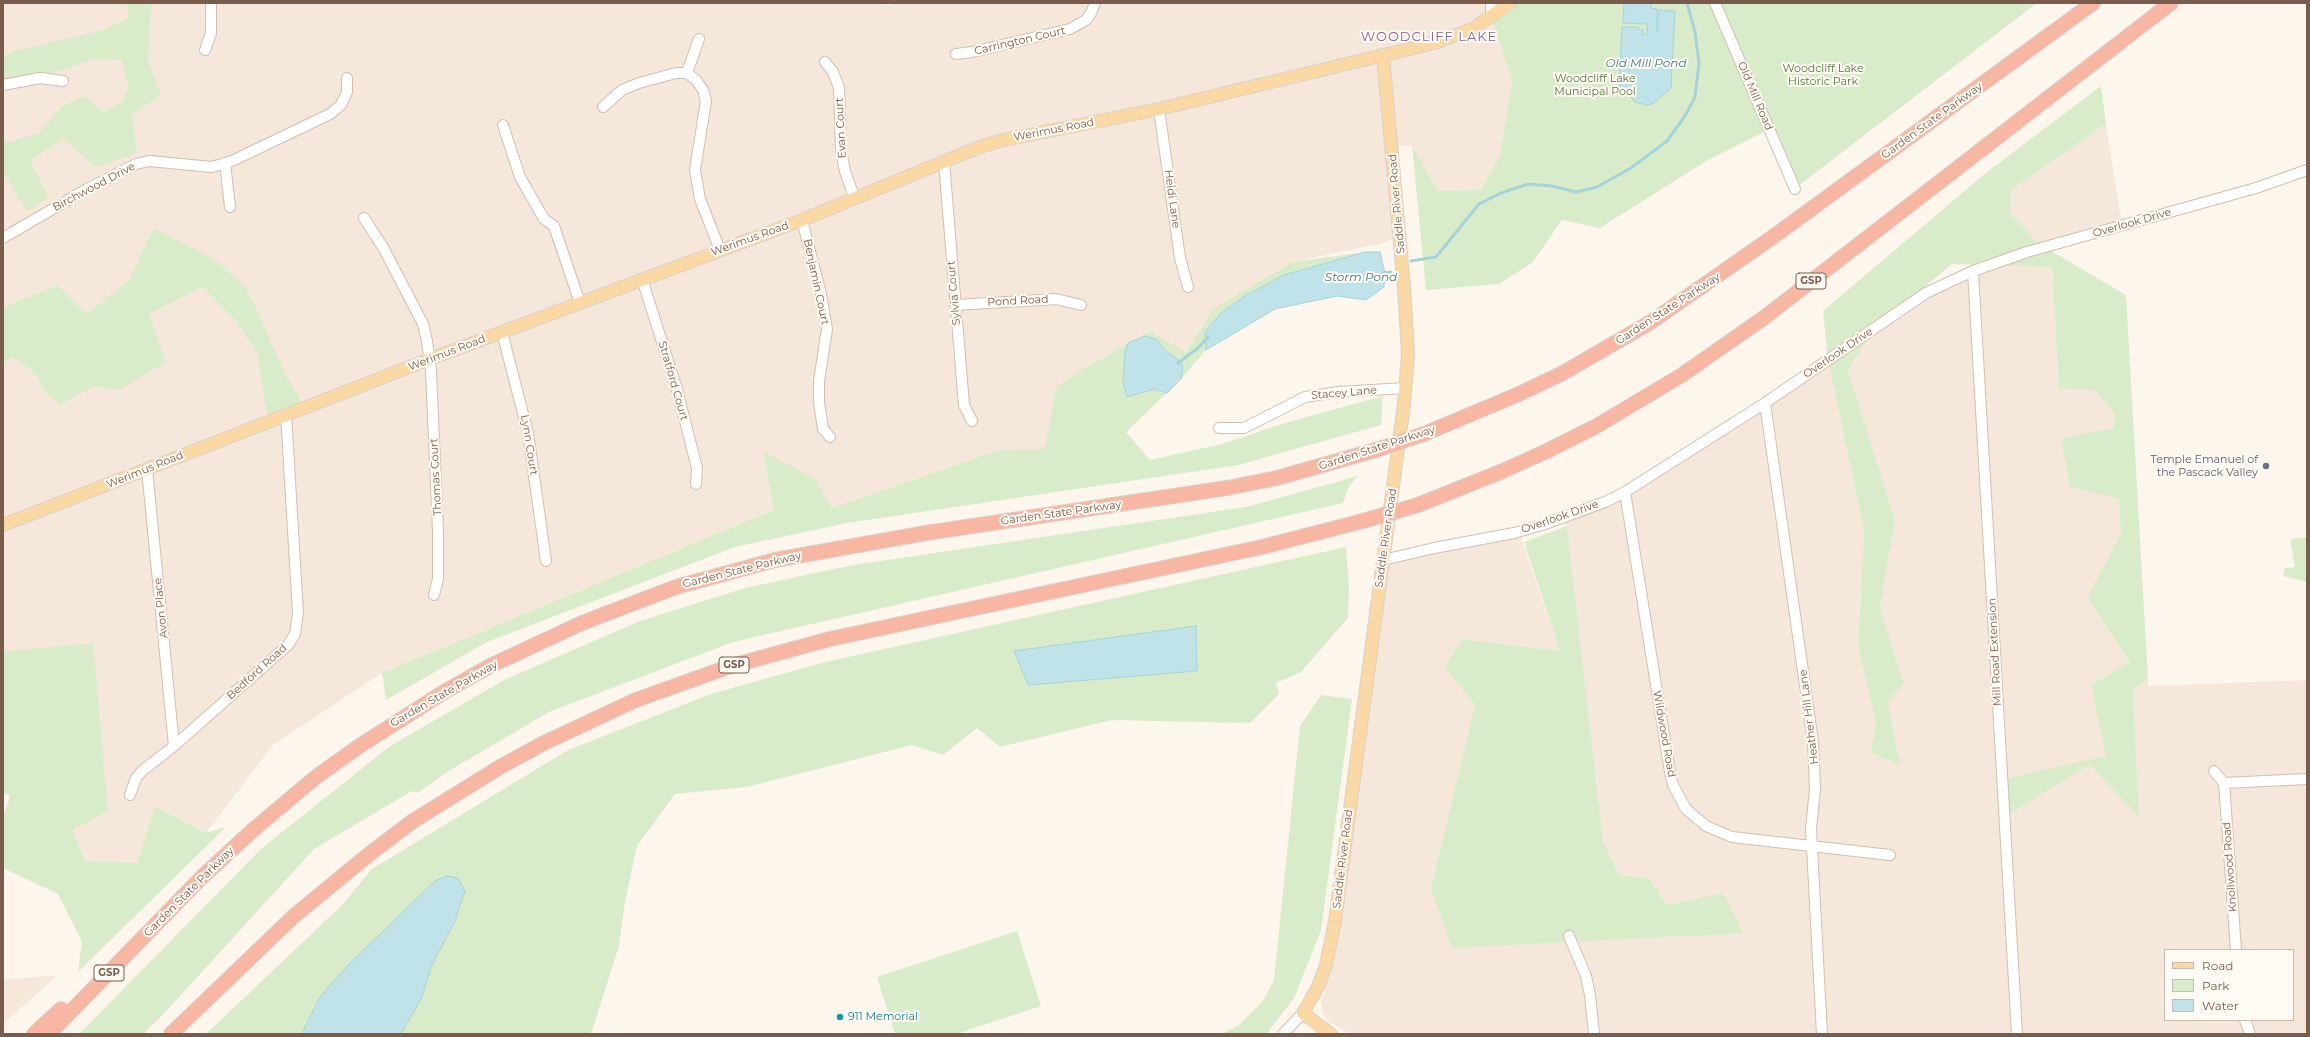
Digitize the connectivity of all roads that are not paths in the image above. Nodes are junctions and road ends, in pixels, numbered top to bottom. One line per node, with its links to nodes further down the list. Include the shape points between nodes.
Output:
1 (211, 3): 10 (street, via 211,33)
2 (1095, 3): 11 (street, Carrington Court, via 1086,20 1070,29)
3 (1491, 3): 8 (street)
4 (1510, 3): 8 (main road, Werimus Road)
5 (1715, 3): 24 (street, Old Mill Road)
6 (2093, 3): 59 (highway, Garden State Parkway / GSP, bridge, via 1765,243 1651,322 1563,373 1519,394 1424,434 1277,478 1227,488 890,539 775,560 676,587 628,604 534,644 490,666 400,718 316,777 253,830)
7 (2171, 3): 66 (highway, GSP, bridge, via 1771,312 1682,375 1594,427 1496,474 1418,505 1363,521 1262,547 830,639 731,666 636,700 538,746 413,821 294,916)
8 (1491, 17): 12 (main road, Werimus Road, via 1474,28 1438,42)
9 (699, 39): 14 (street)
10 (205, 50)
11 (956, 54)
12 (1383, 56): 19 (main road, Werimus Road); 39 (main road, Saddle River Road, via 1405,294 1408,354)
13 (825, 62): 25 (street, Evan Court, via 833,72 839,88 841,151)
14 (688, 73): 18 (street, via 676,73 639,83 622,90); 30 (street, via 703,90 706,101 695,170 700,199)
15 (347, 78): 22 (street, Birchwood Drive, via 346,92 341,105 330,114)
16 (64, 81): 17 (street, via 40,78)
17 (3, 84)
18 (604, 107)
19 (1159, 109): 21 (main road, Werimus Road, via 999,141); 33 (street, Heidi Lane, via 1180,258)
20 (503, 125): 34 (street, via 520,177 544,219 554,226)
21 (944, 162): 25 (main road, Werimus Road); 35 (street, Sylvia Court)
22 (225, 163): 26 (street); 29 (street, Birchwood Drive, via 212,167 149,161 136,164)
23 (2307, 170): 31 (street, Overlook Drive, via 2256,188 2027,252)
24 (1795, 189)
25 (854, 197): 28 (main road, Werimus Road)
26 (230, 207)
27 (364, 218): 38 (street, Thomas Court, via 384,249 423,324)
28 (802, 220): 30 (main road, Werimus Road); 44 (street, Benjamin Court, via 827,329 819,381 819,402 823,429)
29 (3, 238)
30 (720, 250): 32 (main road, Werimus Road)
31 (1973, 270): 40 (street, Overlook Drive, via 1926,293); 71 (street, Mill Road Extension)
32 (642, 279): 34 (main road, Werimus Road); 46 (street, Stratford Court, via 676,386 697,468)
33 (1188, 287)
34 (580, 303): 37 (main road, Werimus Road)
35 (955, 305): 36 (street, Pond Road, via 1056,299); 42 (street, Sylvia Court, via 964,405)
36 (1081, 305)
37 (502, 332): 38 (main road, Werimus Road); 50 (street, Lynn Court, via 528,433)
38 (430, 359): 41 (main road, Werimus Road); 51 (street, Thomas Court, via 438,532 438,579)
39 (1405, 388): 43 (street, Stacey Lane, via 1338,392 1306,397 1244,428); 49 (main road, Saddle River Road)
40 (1765, 403): 47 (street, Overlook Drive); 57 (street, Heather Hill Lane, via 1814,742)
41 (286, 414): 45 (main road, Werimus Road); 52 (street, Bedford Road, via 298,613 295,634 288,645)
42 (972, 421)
43 (1218, 428)
44 (830, 437)
45 (147, 469): 48 (main road, Werimus Road); 52 (street, Avon Place)
46 (696, 484)
47 (1625, 492): 49 (street, Overlook Drive, via 1545,524 1514,533); 57 (street, Wildwood Road, via 1670,772 1679,798 1695,818 1719,833 1732,837)
48 (3, 526)
49 (1383, 560): 62 (main road, Saddle River Road, via 1334,925 1321,980)
50 (546, 561)
51 (434, 594)
52 (174, 746): 56 (street, Bedford Road, via 142,771 136,778)
53 (2214, 771): 55 (street)
54 (2307, 778): 55 (street)
55 (2224, 783): 61 (street, Knollwood Road)
56 (130, 795)
57 (1812, 847): 58 (street, Wildwood Road); 70 (street, Heather Hill Lane)
58 (1890, 855)
59 (168, 912): 64 (highway, via 113,958); 65 (highway, Garden State Parkway / GSP)
60 (1569, 936): 69 (street, via 1586,976)
61 (2236, 949)
62 (1303, 1014): 67 (street); 68 (main road)
63 (2245, 1021): 72 (street)
64 (34, 1034)
65 (49, 1034)
66 (172, 1034)
67 (1283, 1034)
68 (1331, 1034)
69 (1594, 1034)
70 (1822, 1034)
71 (2017, 1034)
72 (2250, 1034)

